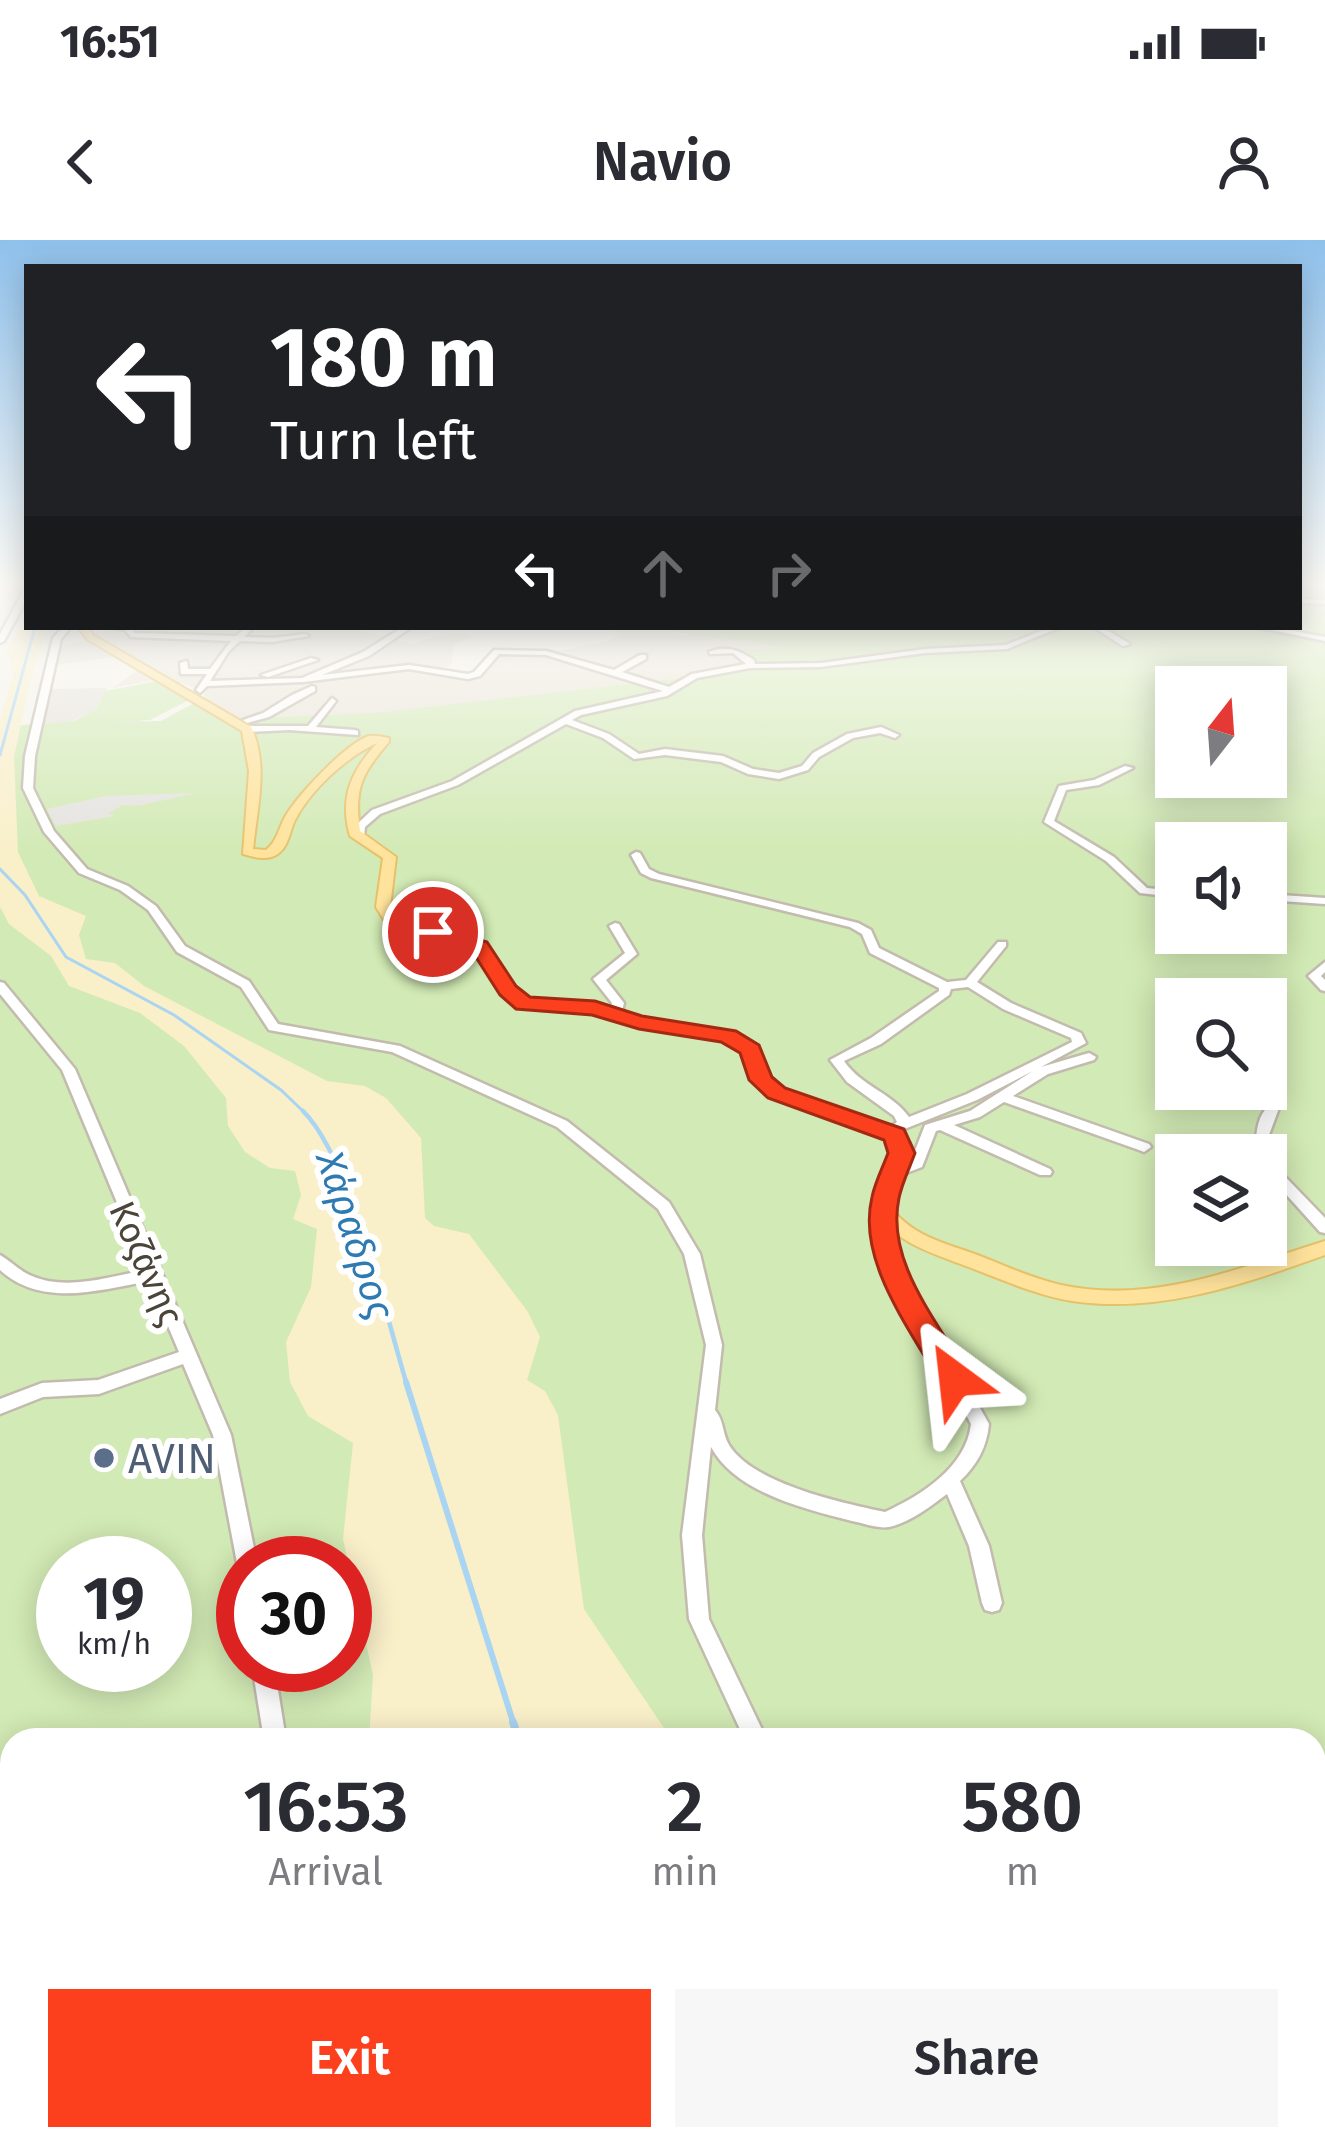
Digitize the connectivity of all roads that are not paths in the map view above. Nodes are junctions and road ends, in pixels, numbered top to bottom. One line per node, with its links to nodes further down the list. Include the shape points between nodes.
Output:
1 (49, 676): 48 (street, via 28,788 49,832 83,871 152,908 181,950 245,984 274,1027 395,1049 562,1124 640,1183 692,1254 714,1346)
2 (157, 676): 11 (main road)
3 (196, 676): 11 (street)
4 (209, 676): 11 (street)
5 (257, 676): 11 (street)
6 (312, 676): 10 (street)
7 (335, 676): 10 (street)
8 (624, 676): 13 (street)
9 (700, 676): 13 (street)
10 (303, 680): 11 (street)
11 (205, 682): 16 (main road)
12 (312, 689): 16 (street)
13 (672, 691): 15 (street)
14 (332, 701): 17 (street)
15 (565, 719): 19 (street, via 637,758 684,754 779,776 850,736); 21 (street, via 459,781 376,812)
16 (243, 725): 17 (street); 21 (main road, via 257,754 247,851 276,850 322,776 379,738 385,741 357,769 352,787)
17 (310, 729): 18 (street)
18 (355, 733)
19 (895, 735)
20 (1127, 768): 23 (street, via 1062,788 1049,822)
21 (359, 836): 33 (main road, via 390,857 383,907 389,917 480,946 524,1004)
22 (637, 855): 31 (street, via 655,876 854,925 868,932 874,950)
23 (1155, 892)
24 (1287, 899): 25 (street)
25 (1325, 902)
26 (616, 926): 33 (street, via 631,954 599,979 618,1004)
27 (1002, 944): 29 (street)
28 (1325, 966): 32 (street, via 1314,976)
29 (970, 982): 31 (street); 37 (street, via 1079,1043)
30 (0, 986): 46 (street, Κοζάνης, via 68,1069)
31 (945, 986): 37 (street, via 884,1036 836,1060 846,1076 901,1112)
32 (1325, 987)
33 (615, 1015): 37 (main road, via 737,1040 777,1093)
34 (1089, 1057): 35 (street, via 1043,1071)
35 (1003, 1097): 36 (street); 38 (street)
36 (941, 1125): 39 (street, via 926,1134 917,1164); 40 (street)
37 (897, 1127): 39 (main road)
38 (1144, 1147)
39 (896, 1172): 42 (main road, via 884,1201)
40 (1045, 1172)
41 (1287, 1184): 43 (street)
42 (888, 1218): 44 (main road, via 924,1242 1074,1294 1218,1283); 50 (street, via 894,1280 980,1424 981,1437)
43 (1325, 1228)
44 (1325, 1248)
45 (0, 1261): 46 (street, via 16,1280 41,1288)
46 (152, 1275): 47 (street, Κοζάνης)
47 (189, 1355): 49 (street, via 99,1387 42,1390); 51 (street, Κοζάνης, via 225,1446)
48 (710, 1406): 50 (street, via 719,1446 735,1465 804,1498 886,1520); 55 (street, via 692,1535 699,1618)
49 (0, 1407)
50 (951, 1482): 52 (street)
51 (242, 1536)
52 (992, 1603)
53 (267, 1692): 54 (street)
54 (273, 1728)
55 (750, 1728)

